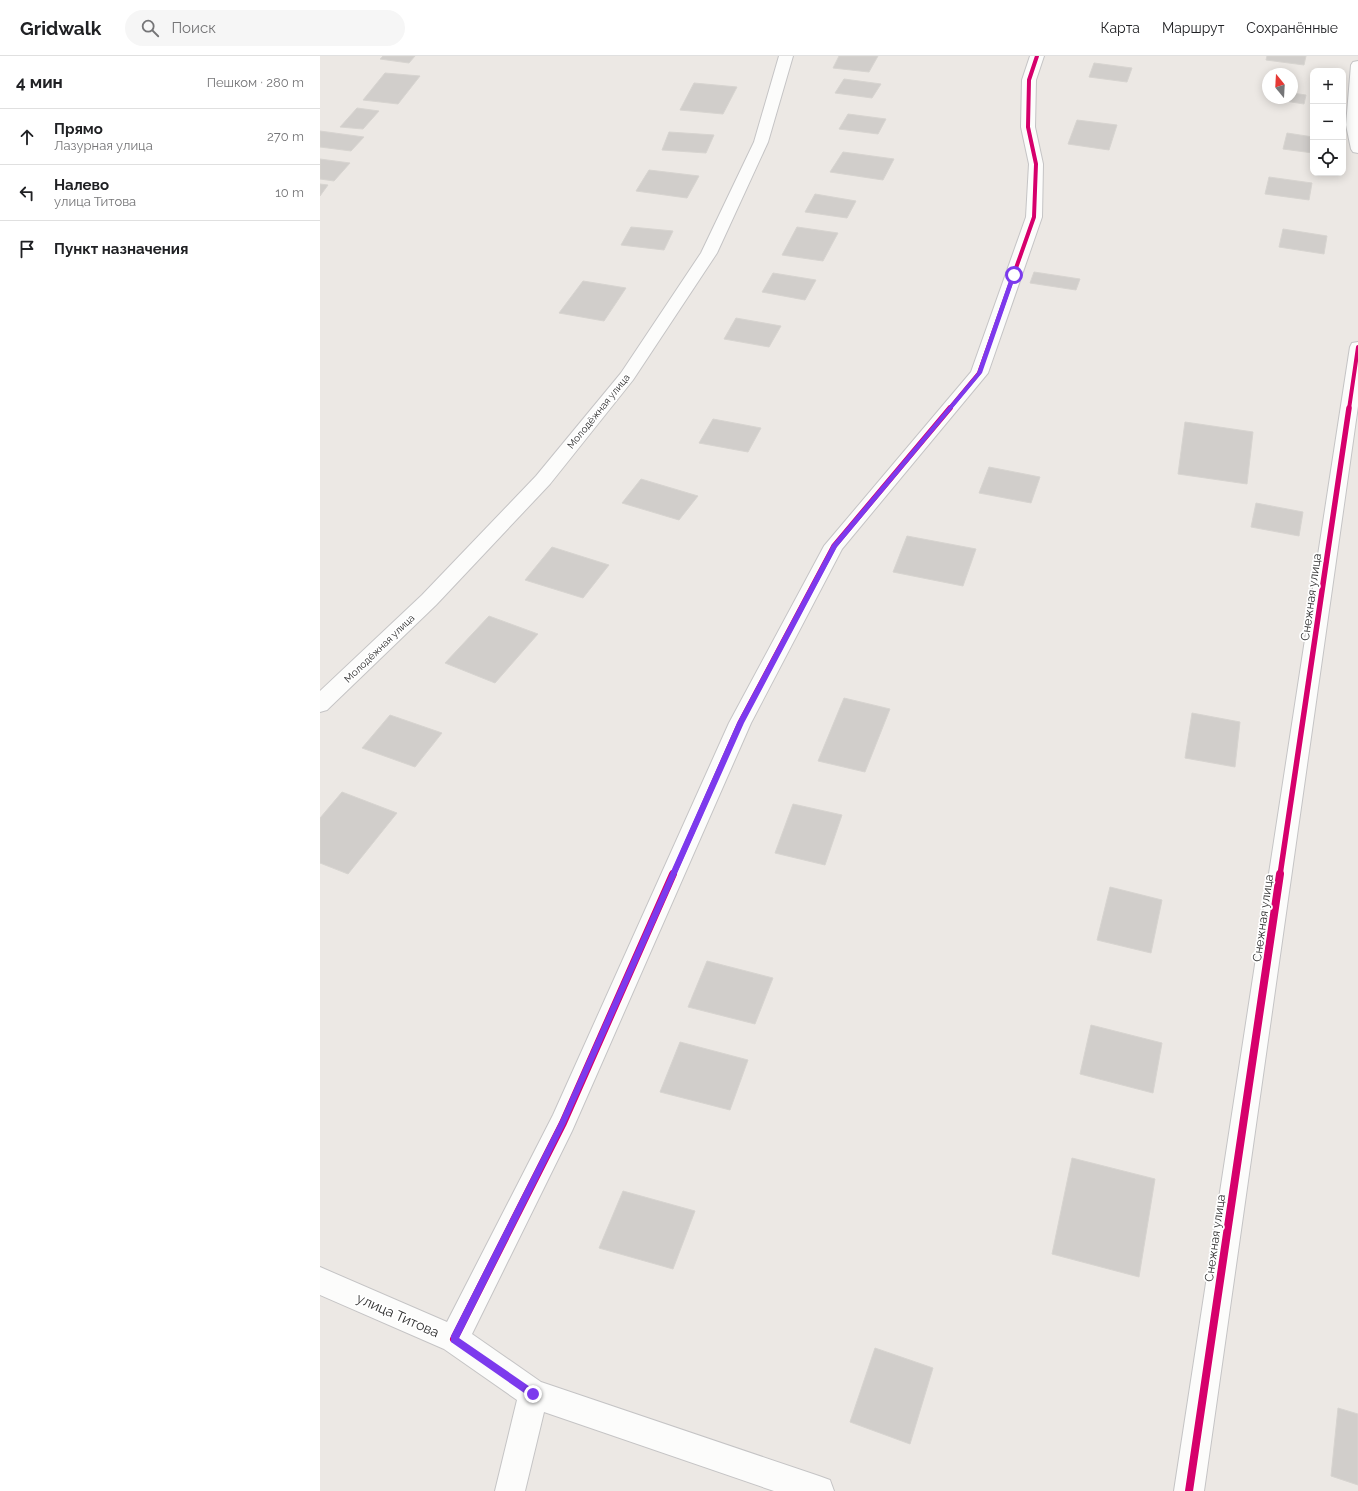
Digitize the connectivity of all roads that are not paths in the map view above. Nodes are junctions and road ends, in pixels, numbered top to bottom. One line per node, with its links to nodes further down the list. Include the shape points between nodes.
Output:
1 (786, 56): 6 (street, Молодёжная улица, via 761,142 709,253 627,376 543,480 429,600)
2 (1037, 56): 8 (street, via 1029,80 1028,127 1036,164 1034,217 979,373 834,546 740,723 563,1123)
3 (1358, 65): 4 (street, via 1353,125)
4 (1358, 149)
5 (1358, 347): 12 (street, Снежная улица)
6 (320, 704)
7 (320, 1281): 8 (street, улица Титова)
8 (454, 1339): 9 (street, улица Титова)
9 (533, 1394): 10 (street); 11 (street, улица Титова)
10 (510, 1491)
11 (819, 1491)
12 (1189, 1491)

